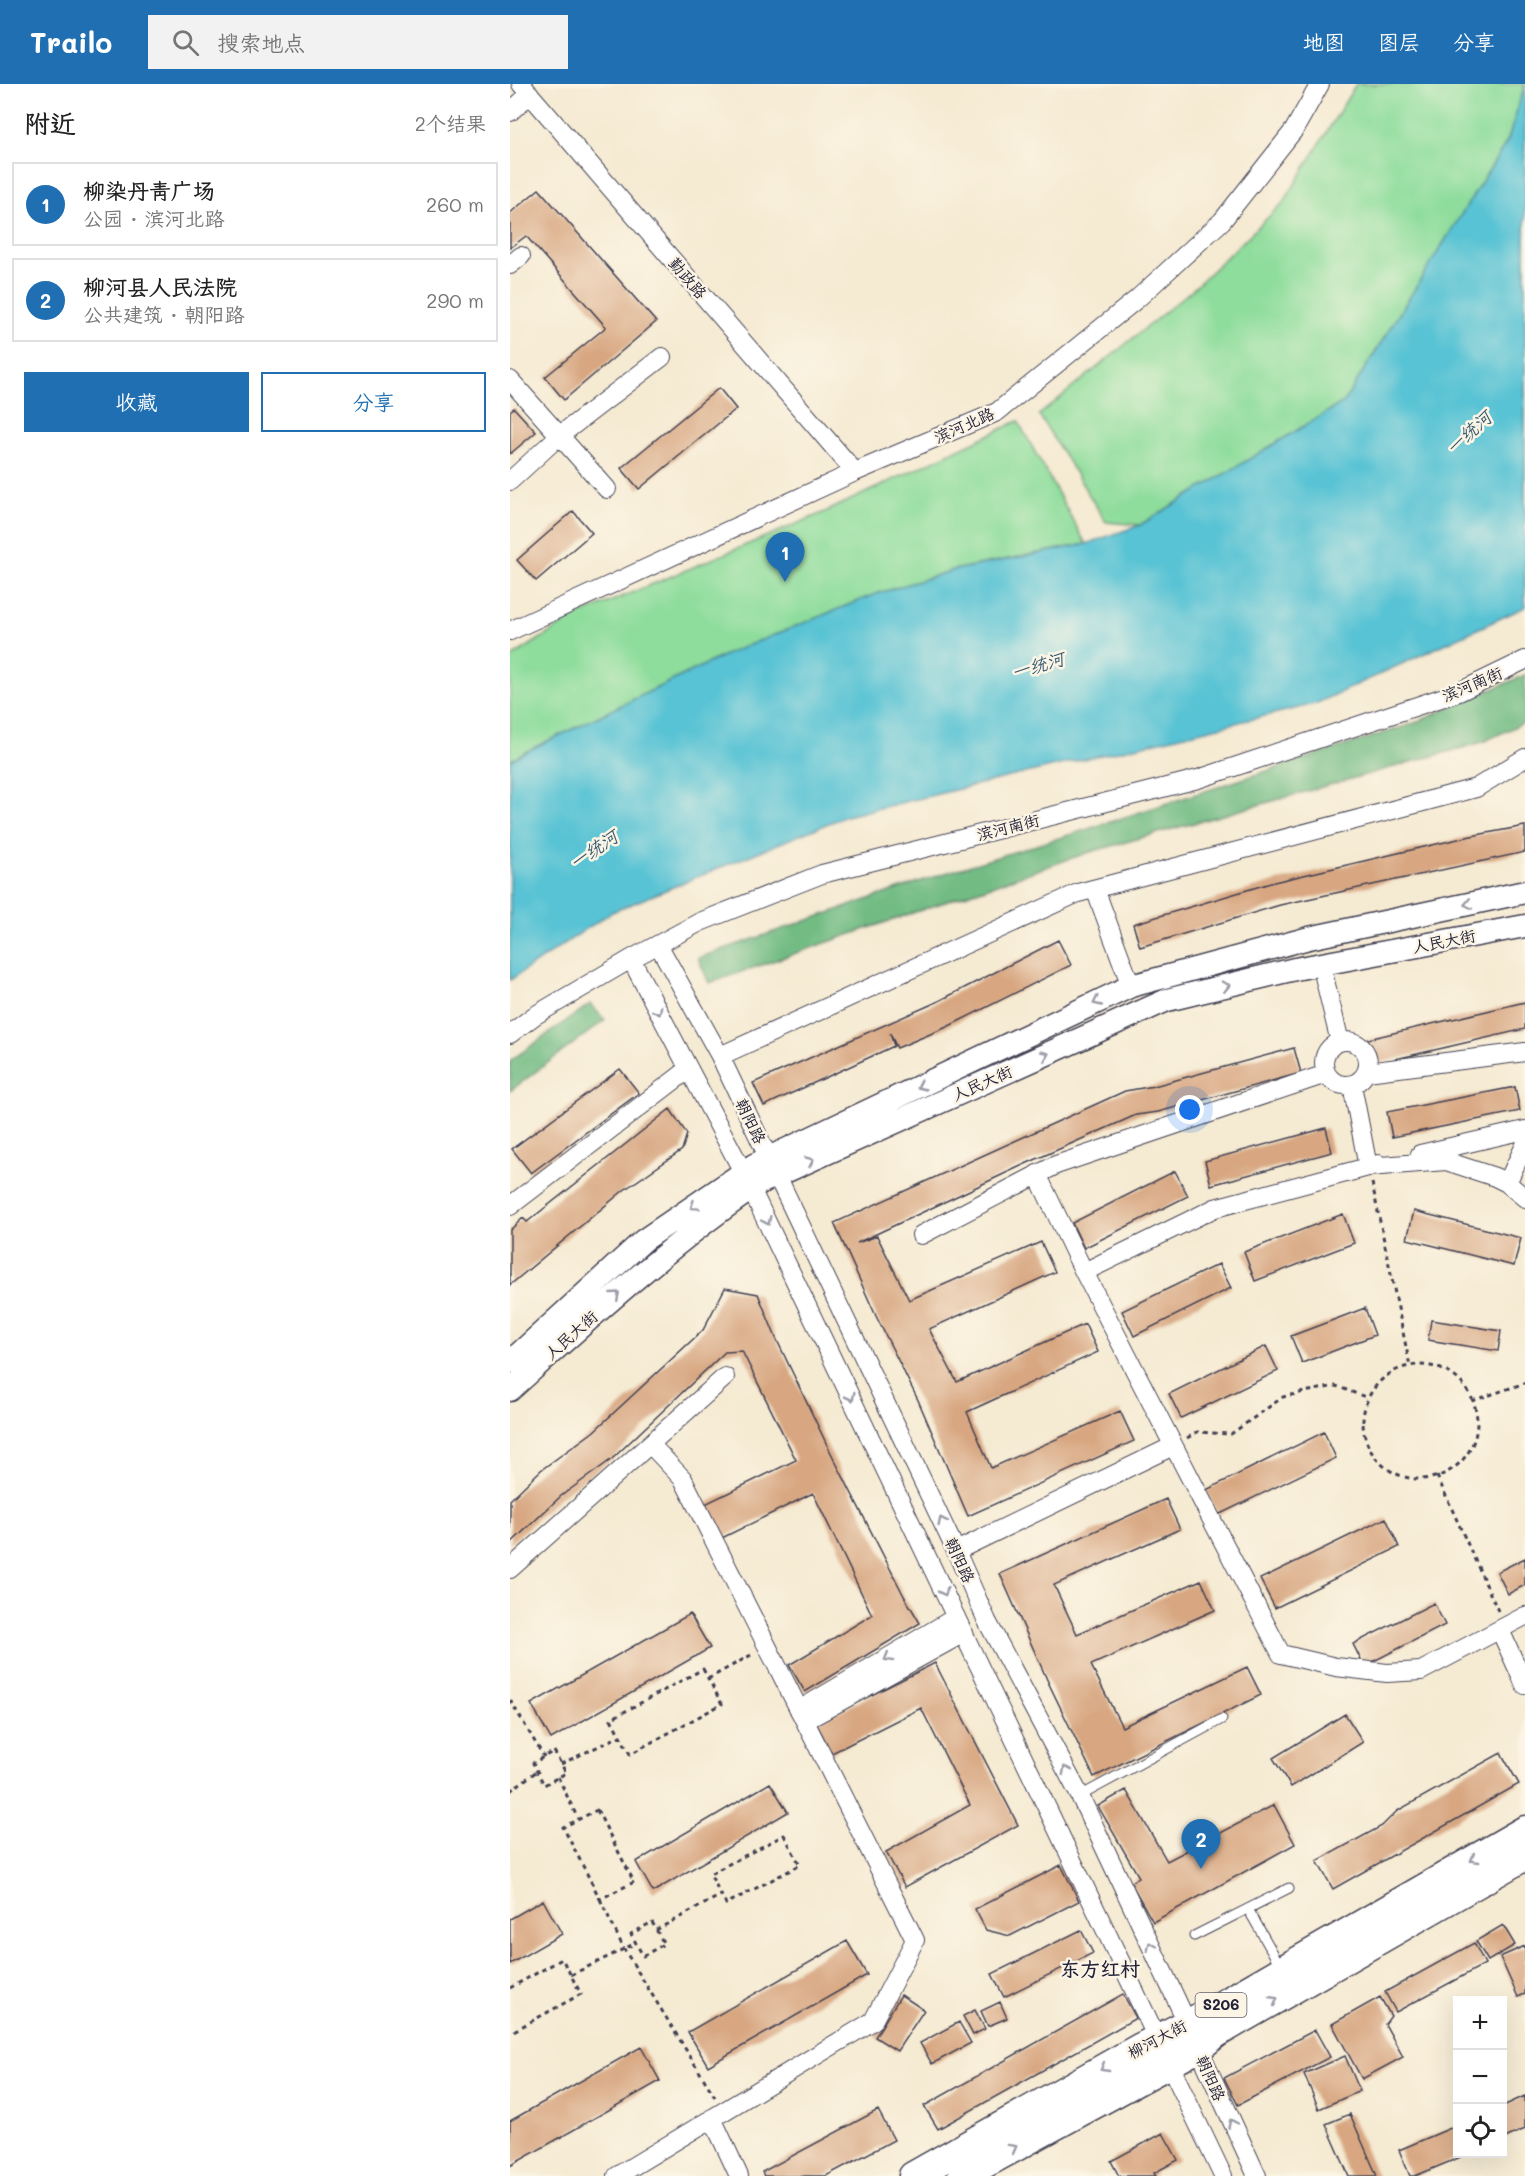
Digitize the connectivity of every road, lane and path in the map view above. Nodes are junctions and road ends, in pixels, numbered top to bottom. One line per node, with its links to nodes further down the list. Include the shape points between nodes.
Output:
1 (1320, 84): 7 (street, 滨河北路, via 1294,129 1222,221 1137,298 997,412)
2 (525, 89): 3 (street); 7 (street, 勤政路)
3 (510, 111)
4 (662, 357): 6 (street)
5 (510, 380): 6 (street)
6 (560, 436): 8 (street); 9 (street)
7 (855, 472): 10 (street, 滨河北路)
8 (510, 481)
9 (607, 489)
10 (512, 625)
11 (1525, 660): 16 (street, 滨河南街, via 1459,692 1198,779 822,874 700,922)
12 (1525, 758): 13 (street, via 1476,788)
13 (1095, 888): 19 (street); 23 (street)
14 (1525, 892): 19 (street, 人民大街, one-way to 19, via 1309,938)
15 (1525, 926): 18 (street, 人民大街)
16 (659, 946): 17 (street, 滨河南街); 23 (street, 朝阳路)
17 (631, 959): 20 (street, 滨河南街); 24 (street, one-way to 24)
18 (1321, 964): 21 (street); 31 (street, 人民大街, one-way to 18, via 1167,999)
19 (1131, 986): 31 (street, 人民大街, one-way to 31)
20 (510, 1034)
21 (1340, 1042): 25 (street, via 1359,1045 1366,1053); 26 (street, via 1326,1055)
22 (1525, 1052): 25 (street)
23 (720, 1056): 31 (street, 朝阳路)
24 (689, 1069): 34 (street); 37 (street)
25 (1367, 1072): 27 (street)
26 (1326, 1074): 27 (street, via 1333,1082); 33 (street)
27 (1352, 1085): 32 (street)
28 (1525, 1130): 30 (street)
29 (1525, 1145): 35 (street)
30 (1438, 1156): 32 (street); 35 (street)
31 (773, 1167): 34 (street, 人民大街); 50 (street, 朝阳路, one-way to 31)
32 (1368, 1167): 39 (street, via 1215,1208); 41 (path)
33 (1037, 1174): 38 (street); 39 (street)
34 (747, 1181): 40 (street, 人民大街, one-way to 40, via 644,1240); 44 (street, 人民大街, one-way to 34); 53 (street, one-way to 53)
35 (1507, 1183): 36 (street)
36 (1525, 1198)
37 (510, 1206)
38 (921, 1235)
39 (1084, 1272): 48 (street)
40 (510, 1362)
41 (1410, 1366): 45 (path, via 1385,1376); 46 (path, via 1428,1365 1448,1372 1465,1386)
42 (725, 1377): 47 (street)
43 (1525, 1383): 46 (path)
44 (510, 1390)
45 (1369, 1398): 48 (path, via 1336,1386 1283,1396 1231,1434 1197,1432); 49 (path, via 1363,1426 1376,1458 1404,1476)
46 (1472, 1401): 49 (path, via 1477,1428 1470,1448 1456,1465)
47 (650, 1444): 51 (street); 55 (street, via 683,1479)
48 (1173, 1446): 50 (street); 54 (street, via 1281,1654 1336,1667 1387,1673 1421,1671)
49 (1437, 1476): 54 (path)
50 (956, 1551): 67 (street, 朝阳路, one-way to 50, via 987,1621)
51 (510, 1569)
52 (1525, 1616): 54 (street)
53 (960, 1625): 59 (street); 85 (street)
54 (1502, 1628): 57 (street)
55 (767, 1646): 56 (path); 59 (street)
56 (708, 1679): 61 (path, via 703,1669 611,1719); 61 (path, via 722,1704 630,1754)
57 (1525, 1685)
58 (510, 1700): 62 (path)
59 (802, 1715): 86 (street, via 915,1940 873,2021)
60 (1222, 1719): 67 (lane)
61 (620, 1736): 63 (path)
62 (544, 1757): 63 (path, via 554,1751); 64 (path, via 532,1763)
63 (561, 1764): 65 (path, via 566,1773)
64 (537, 1772): 65 (path, via 544,1785); 66 (path)
65 (558, 1778): 68 (path)
66 (510, 1791)
67 (1080, 1796): 82 (street, 朝阳路, one-way to 67)
68 (579, 1820): 73 (path, via 564,1827); 73 (path, via 597,1810 633,1882)
69 (1525, 1830): 79 (main road, 柳河大街 / S206, one-way to 79)
70 (1525, 1856): 84 (main road, 柳河大街 / S206, one-way to 70, via 1216,2033)
71 (1289, 1888): 74 (lane)
72 (721, 1895): 72 (path, via 726,1904 800,1865 784,1835 710,1874); 75 (path)
73 (600, 1899): 78 (path)
74 (1248, 1909): 76 (lane); 79 (lane)
75 (656, 1930): 77 (path, via 652,1922 631,1934); 77 (path, via 664,1944 643,1956)
76 (1194, 1936)
77 (636, 1942): 78 (path)
78 (624, 1948): 80 (path); 86 (path)
79 (1282, 1970): 82 (main road, 柳河大街 / S206)
80 (571, 1975): 81 (path, via 562,1959); 83 (path, via 581,1994)
81 (510, 1988)
82 (1186, 2022): 84 (street, 朝阳路); 85 (main road, 柳河大街 / S206)
83 (510, 2033)
84 (1198, 2048): 85 (main road, 柳河大街 / S206); 92 (street, 朝阳路, one-way to 84)
85 (1164, 2051): 89 (main road, 柳河大街 / S206, one-way to 89, via 1140,2047); 90 (main road, 柳河大街 / S206, one-way to 85); 91 (street)
86 (718, 2115): 87 (street); 88 (street)
87 (617, 2176)
88 (739, 2176)
89 (914, 2176)
90 (962, 2176)
91 (1223, 2176)
92 (1257, 2176)

